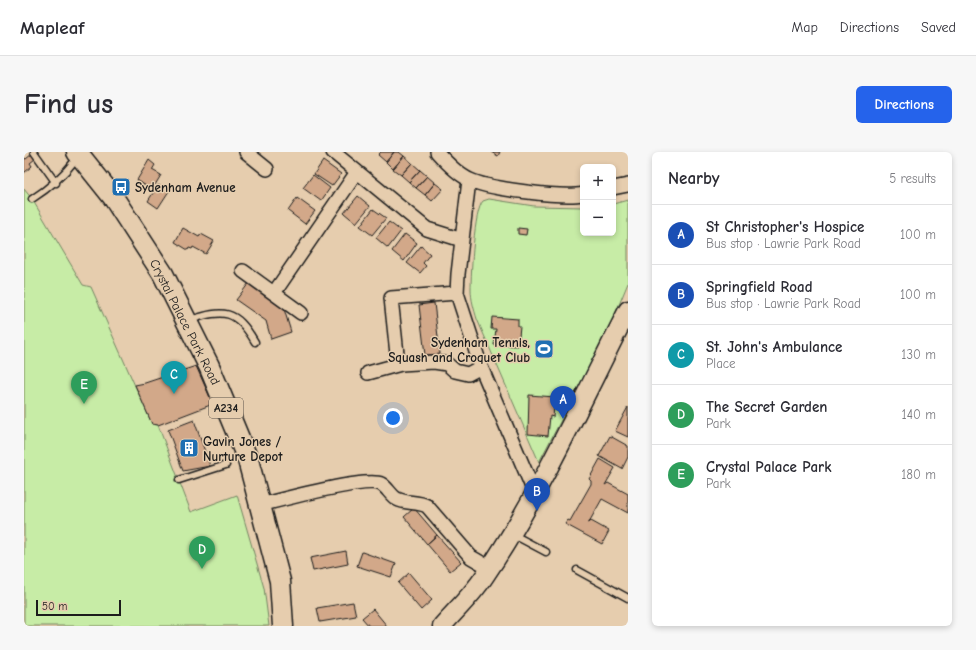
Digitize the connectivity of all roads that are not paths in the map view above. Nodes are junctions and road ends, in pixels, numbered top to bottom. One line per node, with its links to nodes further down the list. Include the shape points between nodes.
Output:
1 (34, 152): 9 (lane)
2 (246, 152): 6 (street)
3 (333, 152): 7 (street)
4 (437, 152): 8 (street)
5 (80, 153): 9 (lane, via 66,174); 20 (main road, Crystal Palace Park Road / A234, via 113,197 159,267)
6 (267, 169)
7 (357, 172): 14 (street, via 427,229); 17 (street)
8 (469, 180): 12 (street, via 494,187 562,195); 14 (street)
9 (56, 182): 13 (lane)
10 (628, 185): 11 (street)
11 (616, 187)
12 (580, 194)
13 (32, 198)
14 (462, 240): 16 (street)
15 (243, 271): 17 (street)
16 (457, 292): 22 (street, via 391,298); 23 (street)
17 (274, 294): 19 (street)
18 (628, 310): 27 (street)
19 (301, 312)
20 (186, 321): 21 (lane, via 211,313 228,313 247,328); 28 (main road, Crystal Palace Park Road / A234, via 209,366 248,460)
21 (255, 342)
22 (397, 354)
23 (481, 367): 24 (street, via 468,374 455,371 447,364 418,362); 27 (street)
24 (368, 373)
25 (226, 465): 26 (lane)
26 (179, 480)
27 (535, 494): 29 (street)
28 (260, 505): 31 (street, via 368,482 381,484 397,499 427,506 471,557); 34 (main road, Crystal Palace Park Road / A234, via 280,581)
29 (511, 533): 30 (lane); 31 (street)
30 (546, 552)
31 (490, 568): 35 (street)
32 (578, 570): 33 (lane)
33 (628, 598)
34 (283, 626)
35 (442, 626)

